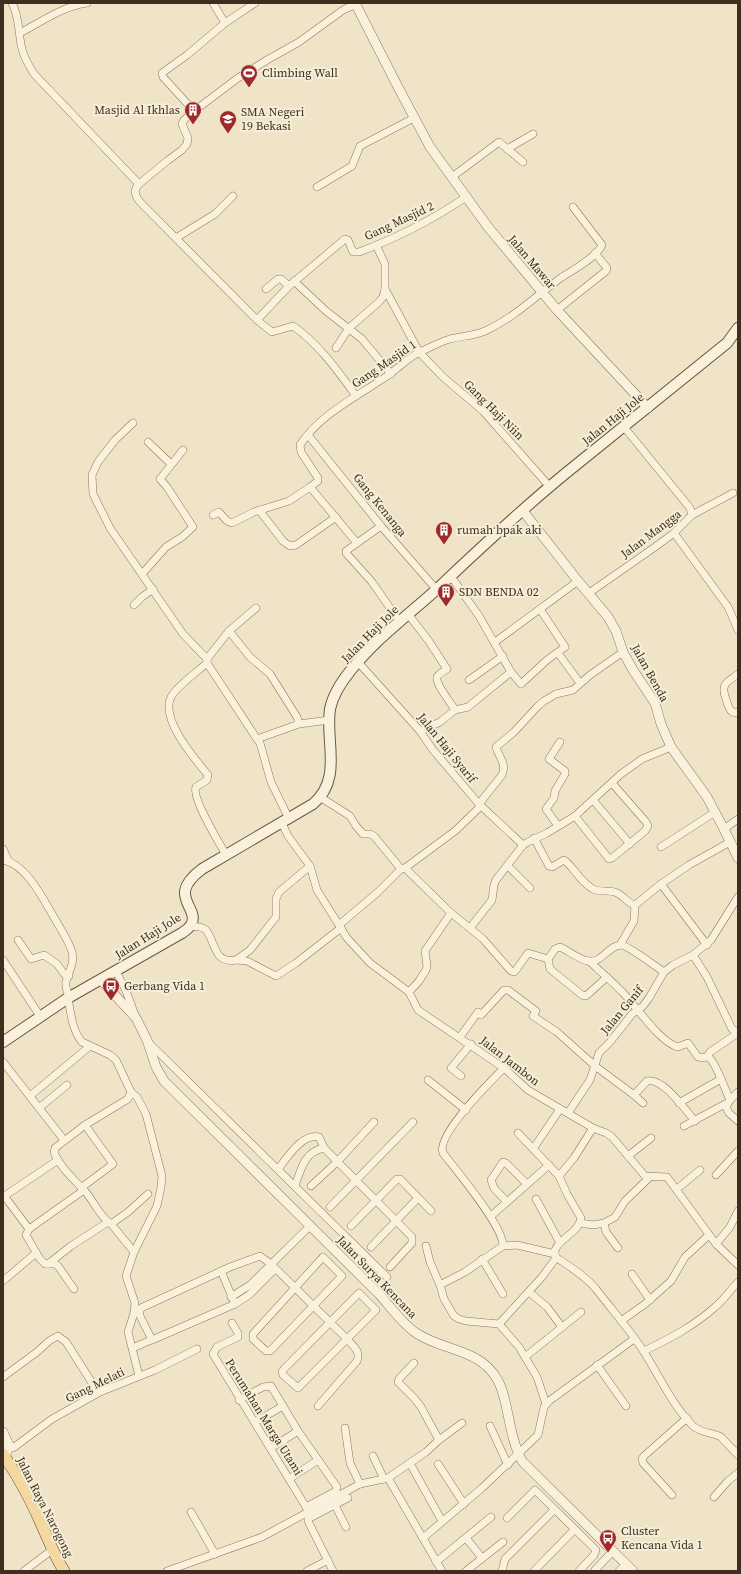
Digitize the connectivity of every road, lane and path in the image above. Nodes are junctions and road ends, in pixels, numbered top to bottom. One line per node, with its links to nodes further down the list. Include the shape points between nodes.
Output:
1 (12, 3): 8 (street, via 18,16)
2 (79, 3): 3 (street); 8 (street)
3 (87, 3)
4 (213, 3): 7 (street)
5 (255, 3): 7 (street)
6 (355, 4): 9 (street, via 299,42 238,78); 10 (street, Jalan Mawar)
7 (225, 23): 9 (street, via 162,73)
8 (20, 33): 15 (street, via 21,48 34,74)
9 (194, 112): 15 (street, via 182,124 188,138 187,144)
10 (414, 118): 14 (street, Jalan Mawar, via 430,147); 16 (street, via 360,146 352,166)
11 (533, 134): 12 (street)
12 (507, 149): 13 (street); 14 (street, via 500,142 496,143)
13 (523, 162)
14 (452, 176): 18 (street, Jalan Mawar)
15 (140, 184): 20 (street, via 136,187 136,198)
16 (317, 187)
17 (233, 196): 20 (street, via 215,214)
18 (466, 197): 21 (street, Gang Masjid 2, via 436,217); 26 (street, Jalan Mawar)
19 (573, 207): 22 (street, via 601,242 602,245)
20 (176, 238): 28 (street)
21 (376, 245): 23 (street, Gang Masjid 2, via 356,253 345,239); 25 (street, via 385,264)
22 (596, 253): 26 (street, Gang Masjid 1); 27 (street, via 606,271)
23 (292, 284): 24 (street, via 278,279); 28 (street, Gang Masjid 2); 29 (street)
24 (266, 289)
25 (385, 289): 29 (street, via 379,302); 32 (street, Gang Haji Niin)
26 (541, 292): 27 (street, Jalan Mawar); 32 (street, Gang Masjid 1, via 521,309 485,331 450,339)
27 (557, 310): 35 (street, Jalan Mawar)
28 (257, 320): 34 (street, via 272,332 294,326 331,362)
29 (349, 328): 31 (street); 33 (street, via 362,339)
30 (738, 328): 35 (main road, Jalan Haji Jole, via 727,343)
31 (336, 348)
32 (419, 352): 33 (street, Gang Masjid 1); 43 (street, Gang Haji Niin, via 443,377 483,411)
33 (391, 374): 34 (street, Gang Masjid 1)
34 (356, 396): 38 (street, Gang Masjid 1, via 334,410)
35 (648, 408): 37 (main road, Jalan Haji Jole)
36 (133, 423): 53 (street, Jalan Jambon, via 101,458 94,469 91,481 93,494 110,528)
37 (624, 427): 43 (main road, Jalan Haji Jole); 48 (street, Jalan Mangga, via 690,508)
38 (308, 435): 42 (street, via 299,447 318,478); 50 (street, Gang Kenanga)
39 (148, 442): 41 (street)
40 (183, 450): 41 (street)
41 (171, 464): 53 (street, via 160,479 193,527 166,547)
42 (310, 487): 45 (street, via 289,501); 49 (street)
43 (550, 487): 46 (main road, Jalan Haji Jole)
44 (733, 493): 48 (street)
45 (259, 510): 47 (street, via 232,523 226,521 219,512); 49 (street, via 290,546 296,545)
46 (523, 511): 54 (main road, Jalan Haji Jole); 55 (street, Jalan Benda)
47 (213, 514)
48 (692, 515): 51 (street, Jalan Mangga)
49 (336, 517): 52 (street)
50 (381, 526): 52 (street); 57 (street, Gang Kenanga)
51 (674, 533): 58 (street, Jalan Mangga); 64 (street, via 728,608)
52 (357, 543): 63 (street, via 346,553 372,582)
53 (142, 574): 56 (street, Jalan Jambon)
54 (450, 575): 57 (main road, Jalan Haji Jole); 66 (street)
55 (578, 581): 58 (street, Jalan Benda); 61 (street)
56 (153, 589): 59 (street); 70 (street, Jalan Jambon, via 183,634)
57 (436, 589): 62 (main road, Jalan Haji Jole)
58 (589, 593): 67 (street, Jalan Benda, via 608,617)
59 (134, 605)
60 (256, 608): 65 (street)
61 (540, 609): 66 (street); 68 (street, via 565,646 565,649)
62 (408, 614): 63 (main road, Jalan Haji Jole); 76 (street, via 447,668 437,680)
63 (399, 621): 71 (main road, Jalan Haji Jole)
64 (738, 630)
65 (229, 631): 70 (street); 79 (street, via 250,657 270,674)
66 (495, 642): 69 (street)
67 (623, 652): 75 (street); 83 (street, Jalan Benda, via 655,703)
68 (558, 653): 72 (street, via 522,684); 75 (street)
69 (502, 656): 72 (street); 74 (street)
70 (207, 661): 81 (street, Jalan Jambon); 100 (street, via 174,692 169,708 181,739 208,775 207,780 196,787 195,794)
71 (358, 662): 78 (main road, Jalan Haji Jole, via 336,692); 80 (street, Jalan Haji Syarif)
72 (511, 672): 76 (street, via 468,707)
73 (738, 674): 77 (street, via 724,686 731,711)
74 (469, 680)
75 (580, 683): 87 (street, via 573,690 556,694 544,701 514,732 498,744 497,752 503,760 504,771)
76 (456, 710): 80 (street, via 440,722)
77 (738, 712)
78 (329, 720): 79 (street); 85 (main road, Jalan Haji Jole, via 331,770)
79 (299, 724): 81 (street)
80 (420, 731): 87 (street, Jalan Haji Syarif)
81 (257, 738): 91 (street, Jalan Jambon)
82 (560, 742): 92 (street, via 549,759 565,771 565,774 555,790 554,798 546,808)
83 (671, 747): 84 (street, via 642,759); 88 (street, Jalan Benda)
84 (612, 783): 86 (street); 96 (street, via 648,826)
85 (320, 797): 91 (main road, Jalan Haji Jole, via 314,804); 105 (street, via 350,816 363,834 374,836)
86 (593, 800): 89 (street); 96 (street)
87 (480, 805): 97 (street, Jalan Haji Syarif); 105 (street, via 455,831)
88 (715, 812): 93 (street, Jalan Benda); 98 (street)
89 (575, 816): 92 (street); 96 (street, via 609,858)
90 (738, 819): 93 (street)
91 (285, 821): 100 (main road, Jalan Haji Jole); 103 (street, Jalan Jambon, via 288,836)
92 (558, 826): 94 (street)
93 (724, 829): 95 (street, Jalan Benda)
94 (534, 838): 97 (street); 109 (street, via 549,866 552,867 564,860 580,879 593,889 600,892 613,891)
95 (730, 842): 101 (street, Jalan Benda); 106 (street)
96 (630, 844)
97 (523, 845): 104 (street)
98 (661, 847)
99 (3, 849): 102 (street)
100 (226, 855): 111 (main road, Jalan Haji Jole, via 196,873 187,884 184,892 193,918)
101 (738, 858)
102 (6, 861): 124 (street, via 16,866 32,881 66,939 72,952)
103 (310, 866): 112 (street, Jalan Jambon, via 317,890); 120 (street, via 279,892 276,899 276,917 250,950)
104 (508, 866): 107 (street); 113 (street, via 494,885 492,900)
105 (403, 868): 110 (street); 112 (street)
106 (661, 884): 109 (street); 116 (street)
107 (530, 888)
108 (738, 897): 116 (street, Jalan Ganif)
109 (635, 905): 115 (street, via 634,921)
110 (451, 913): 113 (street); 127 (street, via 425,951 427,966 424,974)
111 (191, 926): 120 (street, via 206,930 222,959); 122 (main road, Jalan Haji Jole)
112 (340, 926): 120 (street, via 296,964 276,976 247,961); 127 (street, Jalan Jambon, via 347,938 370,963)
113 (470, 928): 118 (street, via 492,948 511,971 516,970 528,953)
114 (18, 940): 124 (street, via 32,959 44,955)
115 (620, 945): 121 (street, via 598,959); 123 (street)
116 (707, 945): 117 (street, Jalan Ganif)
117 (693, 955): 123 (street, Jalan Ganif); 132 (street, via 708,979 732,1029)
118 (548, 959): 121 (street, via 555,949 560,947); 125 (street, via 550,969 582,995 586,996)
119 (3, 960): 130 (street)
120 (236, 960)
121 (589, 961): 125 (street)
122 (116, 971): 126 (main road, Jalan Haji Jole); 131 (street, Jalan Surya Kencana)
123 (664, 972): 129 (street, Jalan Ganif, via 649,998)
124 (69, 976): 128 (street, via 66,982)
125 (607, 977): 129 (street)
126 (100, 980): 128 (main road, Jalan Haji Jole); 131 (street, Jalan Surya Kencana)
127 (409, 992): 133 (street, Jalan Jambon, via 418,1010)
128 (68, 998): 130 (main road, Jalan Haji Jole); 137 (street, via 72,1024 82,1042)
129 (638, 1009): 138 (street, via 650,1025 676,1047 688,1043 698,1057); 140 (street, Jalan Ganif, via 599,1053)
130 (40, 1016): 135 (main road, Jalan Haji Jole)
131 (136, 1018): 134 (street, Jalan Surya Kencana)
132 (738, 1033): 138 (street, via 710,1052)
133 (460, 1037): 136 (street, Jalan Jambon); 140 (street, via 478,1012 481,1014 504,990 508,990 536,1011 533,1016 557,1032)
134 (147, 1040): 174 (street); 198 (street, Jalan Surya Kencana, via 156,1067 164,1081)
135 (3, 1042)
136 (471, 1044): 141 (street, Jalan Jambon); 142 (street, via 451,1068)
137 (90, 1046): 146 (street, via 114,1057); 149 (street)
138 (707, 1057): 143 (street)
139 (3, 1062): 149 (street)
140 (595, 1066): 148 (street); 156 (street, Jalan Ganif, via 590,1080)
141 (504, 1068): 154 (street, Jalan Jambon, via 528,1090); 155 (street)
142 (461, 1076)
143 (721, 1079): 150 (street); 152 (street)
144 (428, 1080): 155 (street)
145 (67, 1085): 153 (street)
146 (131, 1092): 161 (street, via 128,1099); 208 (street, via 137,1097 146,1114 162,1176 157,1206)
147 (738, 1092): 150 (street)
148 (634, 1095): 151 (street); 152 (street, via 650,1080 670,1090)
149 (30, 1096): 153 (street)
150 (728, 1101): 157 (street); 158 (street, via 726,1107)
151 (643, 1103)
152 (679, 1103): 157 (street)
153 (39, 1108): 166 (street)
154 (560, 1109): 156 (street, Jalan Jambon); 168 (street)
155 (466, 1110): 193 (street, via 446,1137 441,1149)
156 (568, 1113): 163 (street, Jalan Jambon)
157 (695, 1121): 162 (street)
158 (738, 1121)
159 (374, 1122): 172 (street)
160 (413, 1122): 179 (street)
161 (85, 1125): 166 (street); 183 (street, via 113,1164)
162 (684, 1126)
163 (593, 1128): 170 (street, Jalan Jambon, via 606,1132); 177 (street)
164 (518, 1133): 168 (street)
165 (651, 1138): 170 (street)
166 (64, 1140): 171 (street, via 54,1151)
167 (324, 1148): 172 (street); 174 (street, via 319,1137 308,1139 298,1145); 181 (street, via 309,1154)
168 (533, 1149): 173 (street)
169 (738, 1151): 176 (street)
170 (628, 1156): 178 (street, Jalan Jambon, via 645,1176)
171 (58, 1160): 183 (street); 200 (street, via 5,1197)
172 (337, 1162): 179 (street); 182 (street)
173 (549, 1165): 177 (street); 180 (street)
174 (278, 1169): 181 (street)
175 (700, 1170): 184 (street)
176 (716, 1175)
177 (559, 1176): 196 (street, via 580,1218)
178 (650, 1177): 184 (street, via 667,1177); 197 (street, via 625,1201 615,1217)
179 (356, 1181): 188 (street); 190 (street)
180 (527, 1184): 189 (street); 189 (street, via 503,1162 491,1180 494,1188)
181 (295, 1186): 218 (street)
182 (311, 1186)
183 (83, 1189): 195 (street); 200 (street)
184 (677, 1189): 201 (street)
185 (148, 1194): 195 (street)
186 (418, 1198): 188 (street, via 400,1179 397,1179); 191 (street); 194 (street)
187 (536, 1199): 202 (street)
188 (376, 1201): 194 (street); 199 (street)
189 (507, 1202): 193 (street)
190 (330, 1208)
191 (431, 1211)
192 (738, 1211): 203 (street, via 730,1227)
193 (491, 1216): 205 (street, via 502,1237)
194 (396, 1221): 206 (street); 215 (street, via 413,1240)
195 (110, 1223): 208 (street); 212 (street, via 71,1246)
196 (580, 1223): 197 (street); 202 (street, via 576,1230)
197 (604, 1224): 207 (street, via 606,1232)
198 (310, 1226): 214 (street); 265 (street, Jalan Surya Kencana, via 379,1294 407,1326 424,1337 474,1357 488,1366 502,1391)
199 (351, 1226)
200 (29, 1229): 209 (street, via 26,1232 27,1237)
201 (709, 1235): 203 (street); 227 (street, via 685,1257 672,1281)
202 (560, 1243): 210 (street)
203 (716, 1244): 213 (street)
204 (426, 1246): 221 (street)
205 (503, 1246): 210 (street, via 517,1245); 211 (street)
206 (371, 1247)
207 (618, 1248)
208 (134, 1252): 245 (street, via 126,1276 135,1303 128,1332)
209 (36, 1253): 212 (street, via 45,1264); 219 (street)
210 (556, 1256): 224 (street); 231 (street, via 591,1283)
211 (482, 1260): 221 (street); 225 (street)
212 (48, 1264): 223 (street, via 58,1266)
213 (738, 1265)
214 (273, 1267): 216 (street, via 260,1256); 222 (street); 226 (street); 228 (street, via 249,1295)
215 (390, 1267)
216 (221, 1271): 226 (street); 237 (street, via 141,1308 139,1314)
217 (632, 1274): 227 (street)
218 (388, 1276)
219 (3, 1281)
220 (738, 1282): 241 (street, via 725,1298 702,1318)
221 (440, 1285): 234 (street, via 444,1299 459,1319)
222 (294, 1287): 229 (street); 229 (street, via 323,1257 342,1276); 229 (street, via 252,1337 264,1350 270,1351)
223 (74, 1289)
224 (529, 1292): 234 (street); 235 (street, via 548,1307)
225 (503, 1294)
226 (231, 1297): 228 (street)
227 (650, 1300): 231 (street)
228 (235, 1304): 237 (street)
229 (313, 1305): 232 (street)
230 (582, 1312): 235 (street)
231 (620, 1321): 238 (street)
232 (331, 1322): 236 (street); 236 (street, via 359,1293 376,1310); 236 (street, via 284,1369 282,1375 298,1388)
233 (232, 1323): 248 (street, Perumahan Marga Utami, via 238,1337 217,1347 213,1354)
234 (499, 1324): 242 (street)
235 (562, 1327): 242 (street)
236 (347, 1339): 251 (street, via 358,1351 357,1361)
237 (151, 1340): 239 (street)
238 (634, 1340): 241 (street); 244 (street)
239 (135, 1347)
240 (197, 1350): 245 (street, Gang Melati)
241 (644, 1351): 253 (street)
242 (525, 1357): 249 (street, via 537,1377)
243 (414, 1363): 260 (street, via 398,1382 418,1403)
244 (597, 1365): 249 (street); 252 (street)
245 (139, 1376): 263 (street, Gang Melati, via 100,1392 52,1419)
246 (3, 1377): 247 (street, via 58,1336 66,1342)
247 (96, 1389)
248 (239, 1400): 250 (street, via 271,1386); 254 (street, Perumahan Marga Utami)
249 (546, 1404): 265 (street, via 538,1435)
250 (283, 1406): 254 (street); 258 (street)
251 (318, 1406)
252 (626, 1406)
253 (686, 1418): 266 (street, via 705,1433 721,1437); 276 (street, via 642,1459)
254 (255, 1422): 262 (street, Perumahan Marga Utami)
255 (462, 1423): 260 (street)
256 (490, 1426): 270 (street)
257 (345, 1428): 275 (street, via 350,1462)
258 (298, 1430): 262 (street); 268 (street)
259 (3, 1432): 263 (street, via 8,1442)
260 (439, 1440): 264 (street)
261 (420, 1446): 264 (street)
262 (271, 1448): 273 (street, Perumahan Marga Utami)
263 (5, 1453): 292 (main road, Jalan Raya Narogong)
264 (424, 1453): 274 (street)
265 (518, 1454): 270 (street); 293 (street, Jalan Surya Kencana, via 530,1470)
266 (738, 1455)
267 (373, 1456): 274 (street)
268 (318, 1460): 273 (street); 281 (street, via 337,1488)
269 (438, 1464): 279 (street)
270 (508, 1464): 279 (street)
271 (412, 1467): 286 (street)
272 (738, 1473): 277 (street)
273 (289, 1478): 281 (street, Perumahan Marga Utami)
274 (386, 1478): 275 (street); 289 (street)
275 (360, 1484): 281 (street)
276 (672, 1495)
277 (714, 1497)
278 (348, 1498): 280 (street)
279 (464, 1504): 286 (street)
280 (335, 1505): 287 (street); 296 (street, via 308,1521)
281 (307, 1510): 294 (street, via 262,1536)
282 (554, 1510): 285 (street, via 535,1490); 288 (street); 308 (street, via 505,1558)
283 (191, 1512): 294 (street)
284 (491, 1517): 290 (street)
285 (506, 1518)
286 (442, 1521): 289 (street)
287 (346, 1527)
288 (574, 1530): 298 (street, via 596,1550); 309 (street)
289 (423, 1538): 297 (street)
290 (466, 1538): 295 (street); 297 (street)
291 (503, 1542): 295 (street)
292 (52, 1550): 301 (street); 302 (main road, Jalan Raya Narogong)
293 (613, 1552): 299 (street, Jalan Surya Kencana); 300 (street)
294 (215, 1554): 303 (street)
295 (482, 1558): 307 (street)
296 (328, 1560): 304 (street); 305 (street)
297 (436, 1562): 306 (street)
298 (588, 1563): 300 (street); 310 (street)
299 (626, 1564): 311 (street); 312 (street, Jalan Surya Kencana)
300 (596, 1570)
301 (24, 1571)
302 (64, 1571)
303 (167, 1571)
304 (307, 1571)
305 (334, 1571)
306 (442, 1571)
307 (466, 1571)
308 (502, 1571)
309 (534, 1571)
310 (579, 1571)
311 (619, 1571)
312 (633, 1571)

